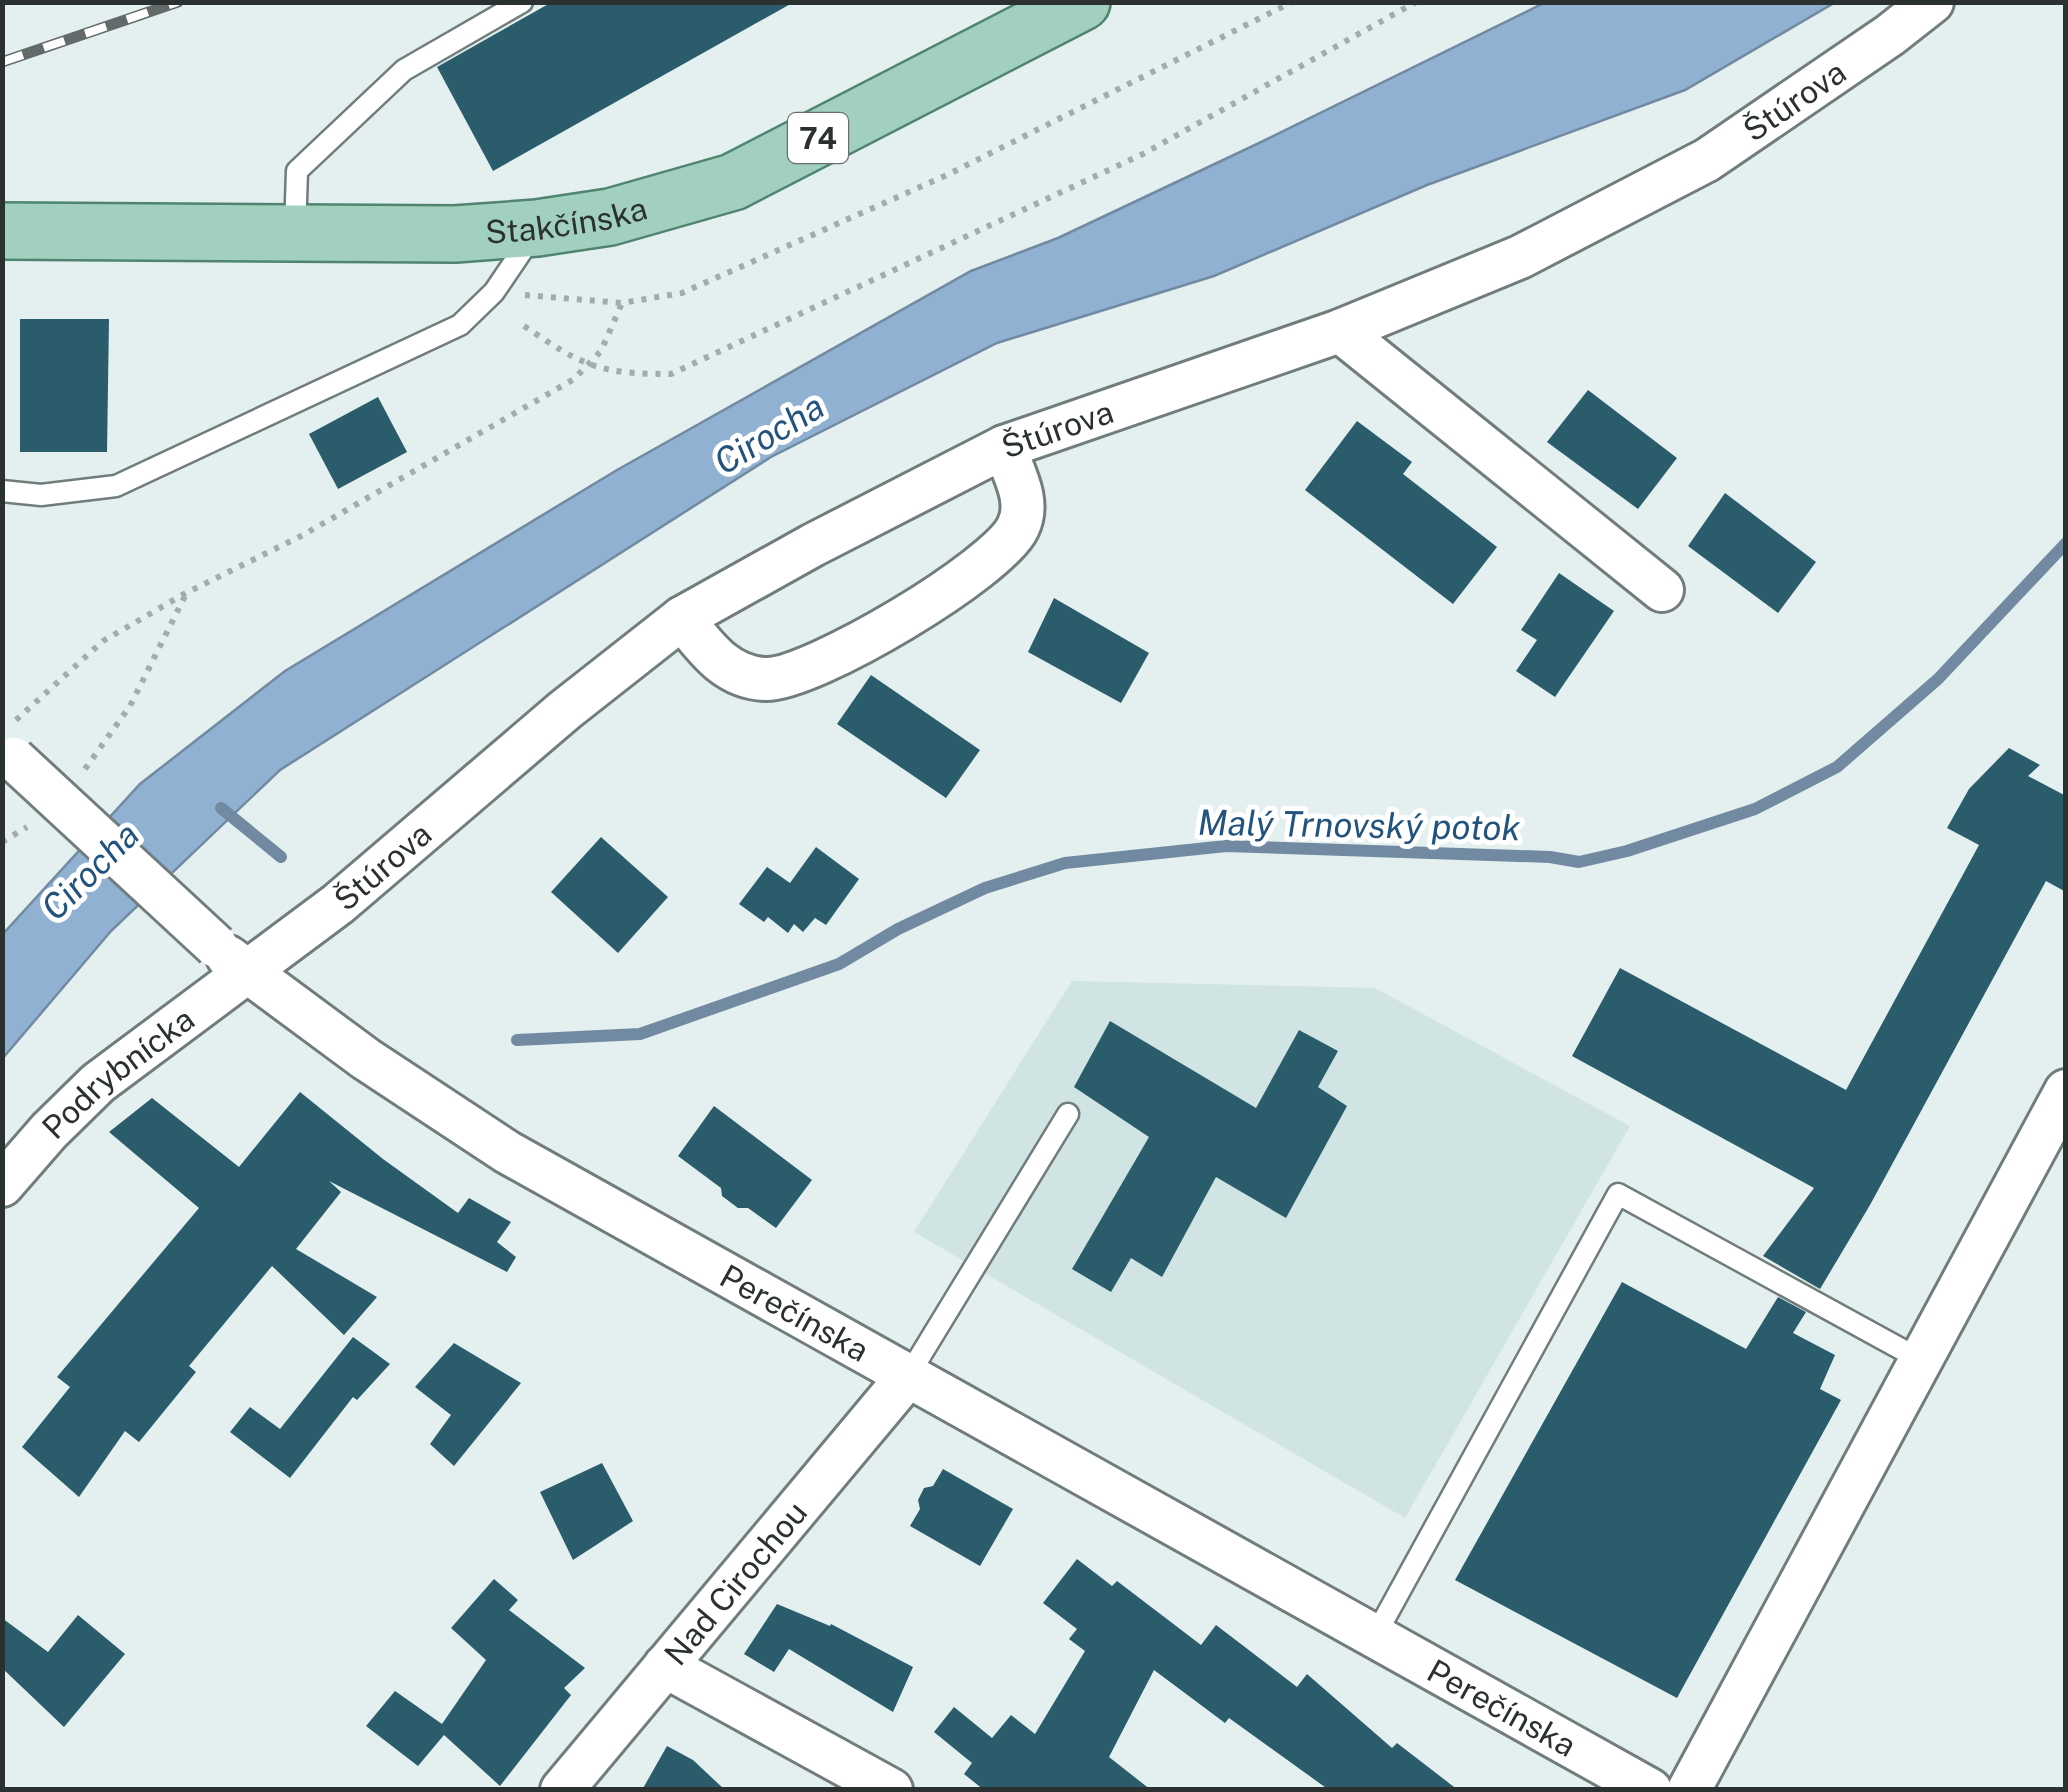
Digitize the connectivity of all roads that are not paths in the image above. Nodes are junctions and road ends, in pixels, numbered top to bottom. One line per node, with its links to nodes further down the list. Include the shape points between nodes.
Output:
1 (522, 2): 6 (lane, via 404,70 297,171)
2 (1082, 2): 4 (main road, Stakčínska / 74, via 733,182 610,217)
3 (1932, 2): 7 (street, Štúrova, via 1707,160 1520,257)
4 (537, 228): 6 (main road, Stakčínska / 74); 9 (lane, via 494,292 460,325 116,486 42,495)
5 (2, 231): 6 (main road, Stakčínska / 74)
6 (295, 233)
7 (1340, 331): 8 (street, Štúrova); 10 (street)
8 (1004, 447): 11 (street, Štúrova); 11 (street, via 1024,501 1020,525 1006,547 968,578 820,664 768,679 733,672)
9 (2, 491)
10 (1662, 590)
11 (682, 618): 13 (street, Štúrova, via 338,904)
12 (12, 742): 13 (street, Perečínska, bridge)
13 (232, 960): 16 (street, Podrybnícka, via 98,1083); 18 (street, Perečínska, via 507,1152)
14 (2066, 1091): 17 (street)
15 (1068, 1114): 18 (lane)
16 (2, 1185)
17 (1920, 1360): 19 (lane, via 1618,1194); 24 (street)
18 (908, 1376): 19 (street, Perečínska); 20 (street, Nad Cirochou)
19 (1375, 1636): 23 (street, Perečínska)
20 (665, 1666): 21 (street, Nad Cirochou); 22 (street)
21 (562, 1790)
22 (892, 1790)
23 (1650, 1790)
24 (1689, 1790)

